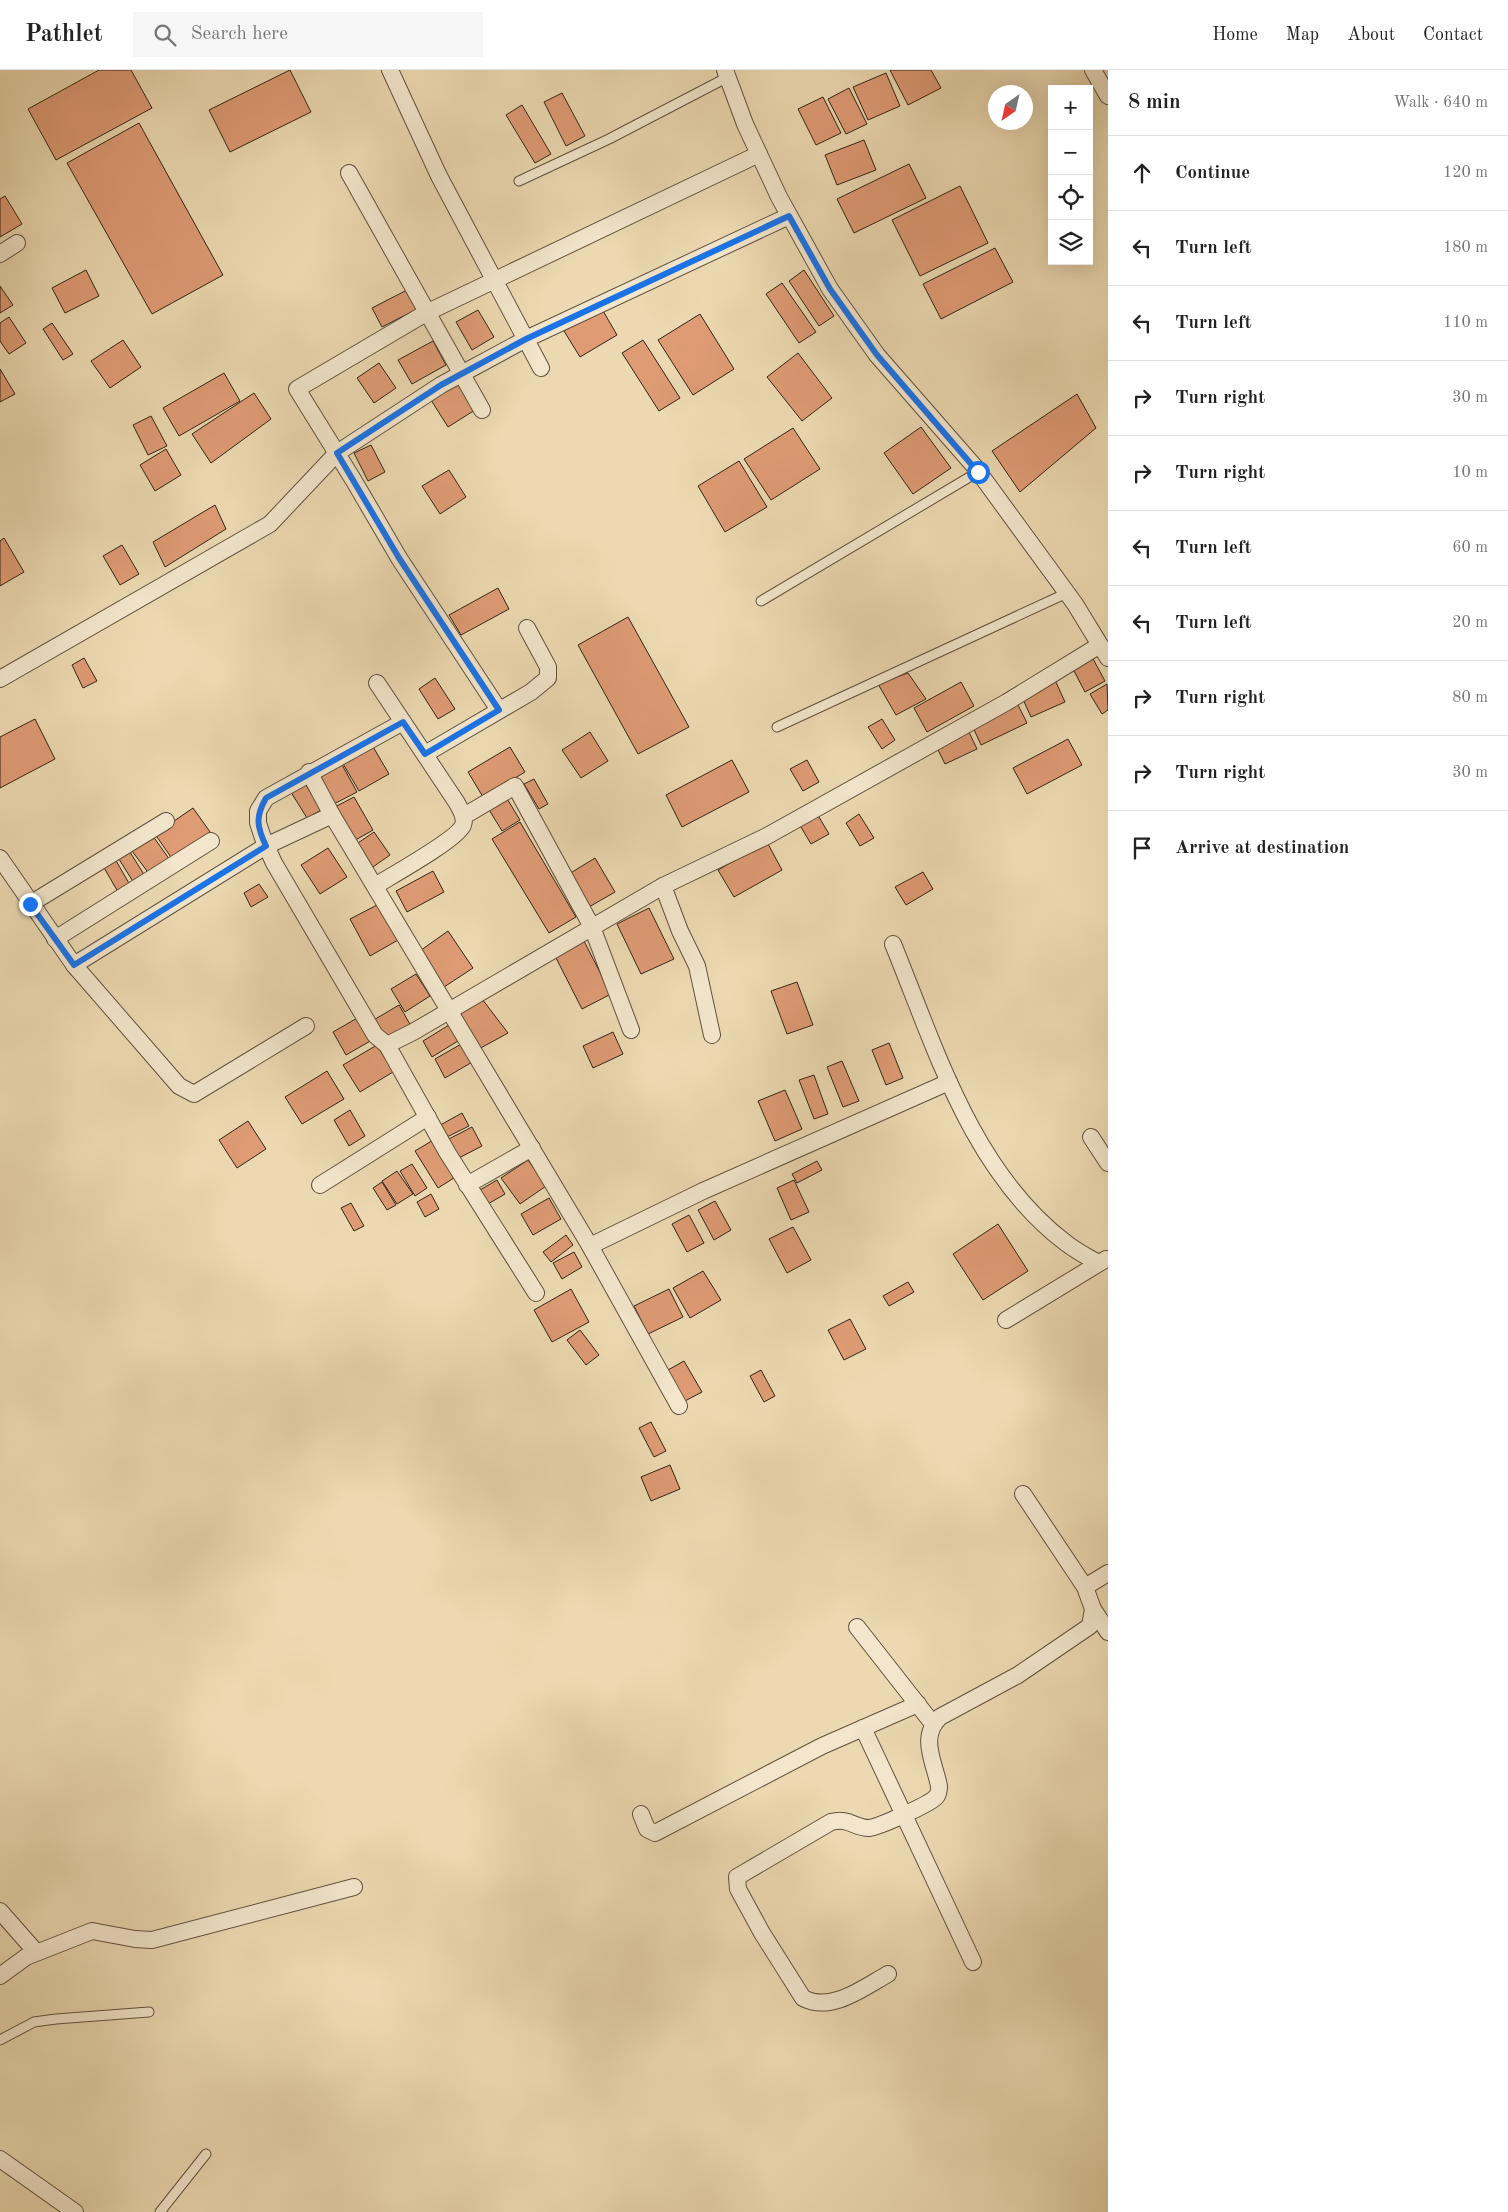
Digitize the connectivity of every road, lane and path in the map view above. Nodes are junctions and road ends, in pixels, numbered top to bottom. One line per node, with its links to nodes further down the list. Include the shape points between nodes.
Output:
1 (390, 70): 11 (street, via 439,176)
2 (1093, 70): 4 (street)
3 (726, 74): 5 (street); 7 (lane, via 609,140)
4 (1108, 96)
5 (759, 154): 8 (street); 11 (street)
6 (349, 174): 12 (street)
7 (519, 182)
8 (789, 216): 13 (street); 18 (street, via 830,289 877,355)
9 (17, 243): 10 (street)
10 (0, 254)
11 (495, 280): 12 (street); 13 (street)
12 (426, 313): 15 (street); 17 (street, via 297,389)
13 (526, 339): 14 (street); 15 (street)
14 (541, 368)
15 (460, 374): 16 (street); 17 (street)
16 (482, 410)
17 (337, 453): 23 (street, via 270,524); 25 (street, via 399,558)
18 (978, 472): 19 (street); 20 (lane)
19 (1067, 593): 22 (street); 27 (lane)
20 (761, 601)
21 (527, 628): 25 (street, via 548,667 548,678)
22 (1104, 651): 37 (street, via 768,836)
23 (0, 679)
24 (377, 683): 26 (street)
25 (499, 710): 28 (street)
26 (403, 722): 28 (street); 29 (street)
27 (777, 727)
28 (425, 754): 31 (street)
29 (309, 772): 30 (street); 34 (street, via 266,798 258,811 258,823)
30 (332, 816): 34 (street); 36 (street)
31 (464, 816): 36 (street, via 464,824 452,837); 39 (street, via 515,786)
32 (166, 821): 38 (street)
33 (211, 841): 40 (street)
34 (266, 846): 42 (street); 47 (street, via 375,1035)
35 (0, 858): 38 (street)
36 (375, 886): 43 (street)
37 (663, 886): 39 (street); 46 (street, via 697,966)
38 (30, 904): 40 (street)
39 (592, 927): 43 (street); 45 (street)
40 (55, 939): 42 (street)
41 (893, 944): 48 (street)
42 (74, 965): 44 (street, via 179,1086 194,1094)
43 (450, 1010): 47 (street); 51 (street)
44 (306, 1026)
45 (631, 1030)
46 (712, 1035)
47 (387, 1045): 49 (street)
48 (950, 1082): 55 (street, via 703,1191); 56 (street, via 979,1139 1010,1187 1066,1244)
49 (428, 1117): 53 (street); 54 (street)
50 (1091, 1137): 52 (street)
51 (532, 1148): 54 (street); 55 (street)
52 (1108, 1163)
53 (320, 1185)
54 (467, 1185): 57 (street)
55 (590, 1246): 59 (street)
56 (1103, 1260): 58 (street)
57 (536, 1293)
58 (1006, 1320)
59 (679, 1406)
60 (1023, 1494): 62 (street)
61 (1108, 1573): 62 (street)
62 (1085, 1587): 63 (street)
63 (1093, 1609): 65 (street); 67 (street, via 1090,1626 1083,1632 1018,1675 940,1717)
64 (857, 1627): 66 (street)
65 (1108, 1632)
66 (918, 1704): 67 (street); 68 (street)
67 (933, 1724): 70 (street, via 928,1735 939,1793 936,1798)
68 (863, 1728): 69 (street, via 655,1833 647,1830); 70 (street)
69 (641, 1814)
70 (905, 1814): 74 (street); 75 (street, via 869,1828 844,1820 831,1822 740,1874 736,1883 762,1933 803,1998 812,2003 826,2004)
71 (354, 1887): 73 (street, via 159,1938 135,1939 92,1931)
72 (0, 1911): 73 (street)
73 (36, 1952): 76 (street)
74 (973, 1962)
75 (888, 1974)
76 (0, 1976)
77 (149, 2012): 78 (lane, via 34,2022)
78 (0, 2040)
79 (206, 2154): 82 (lane)
80 (0, 2159): 81 (street)
81 (74, 2212)
82 (160, 2212)

